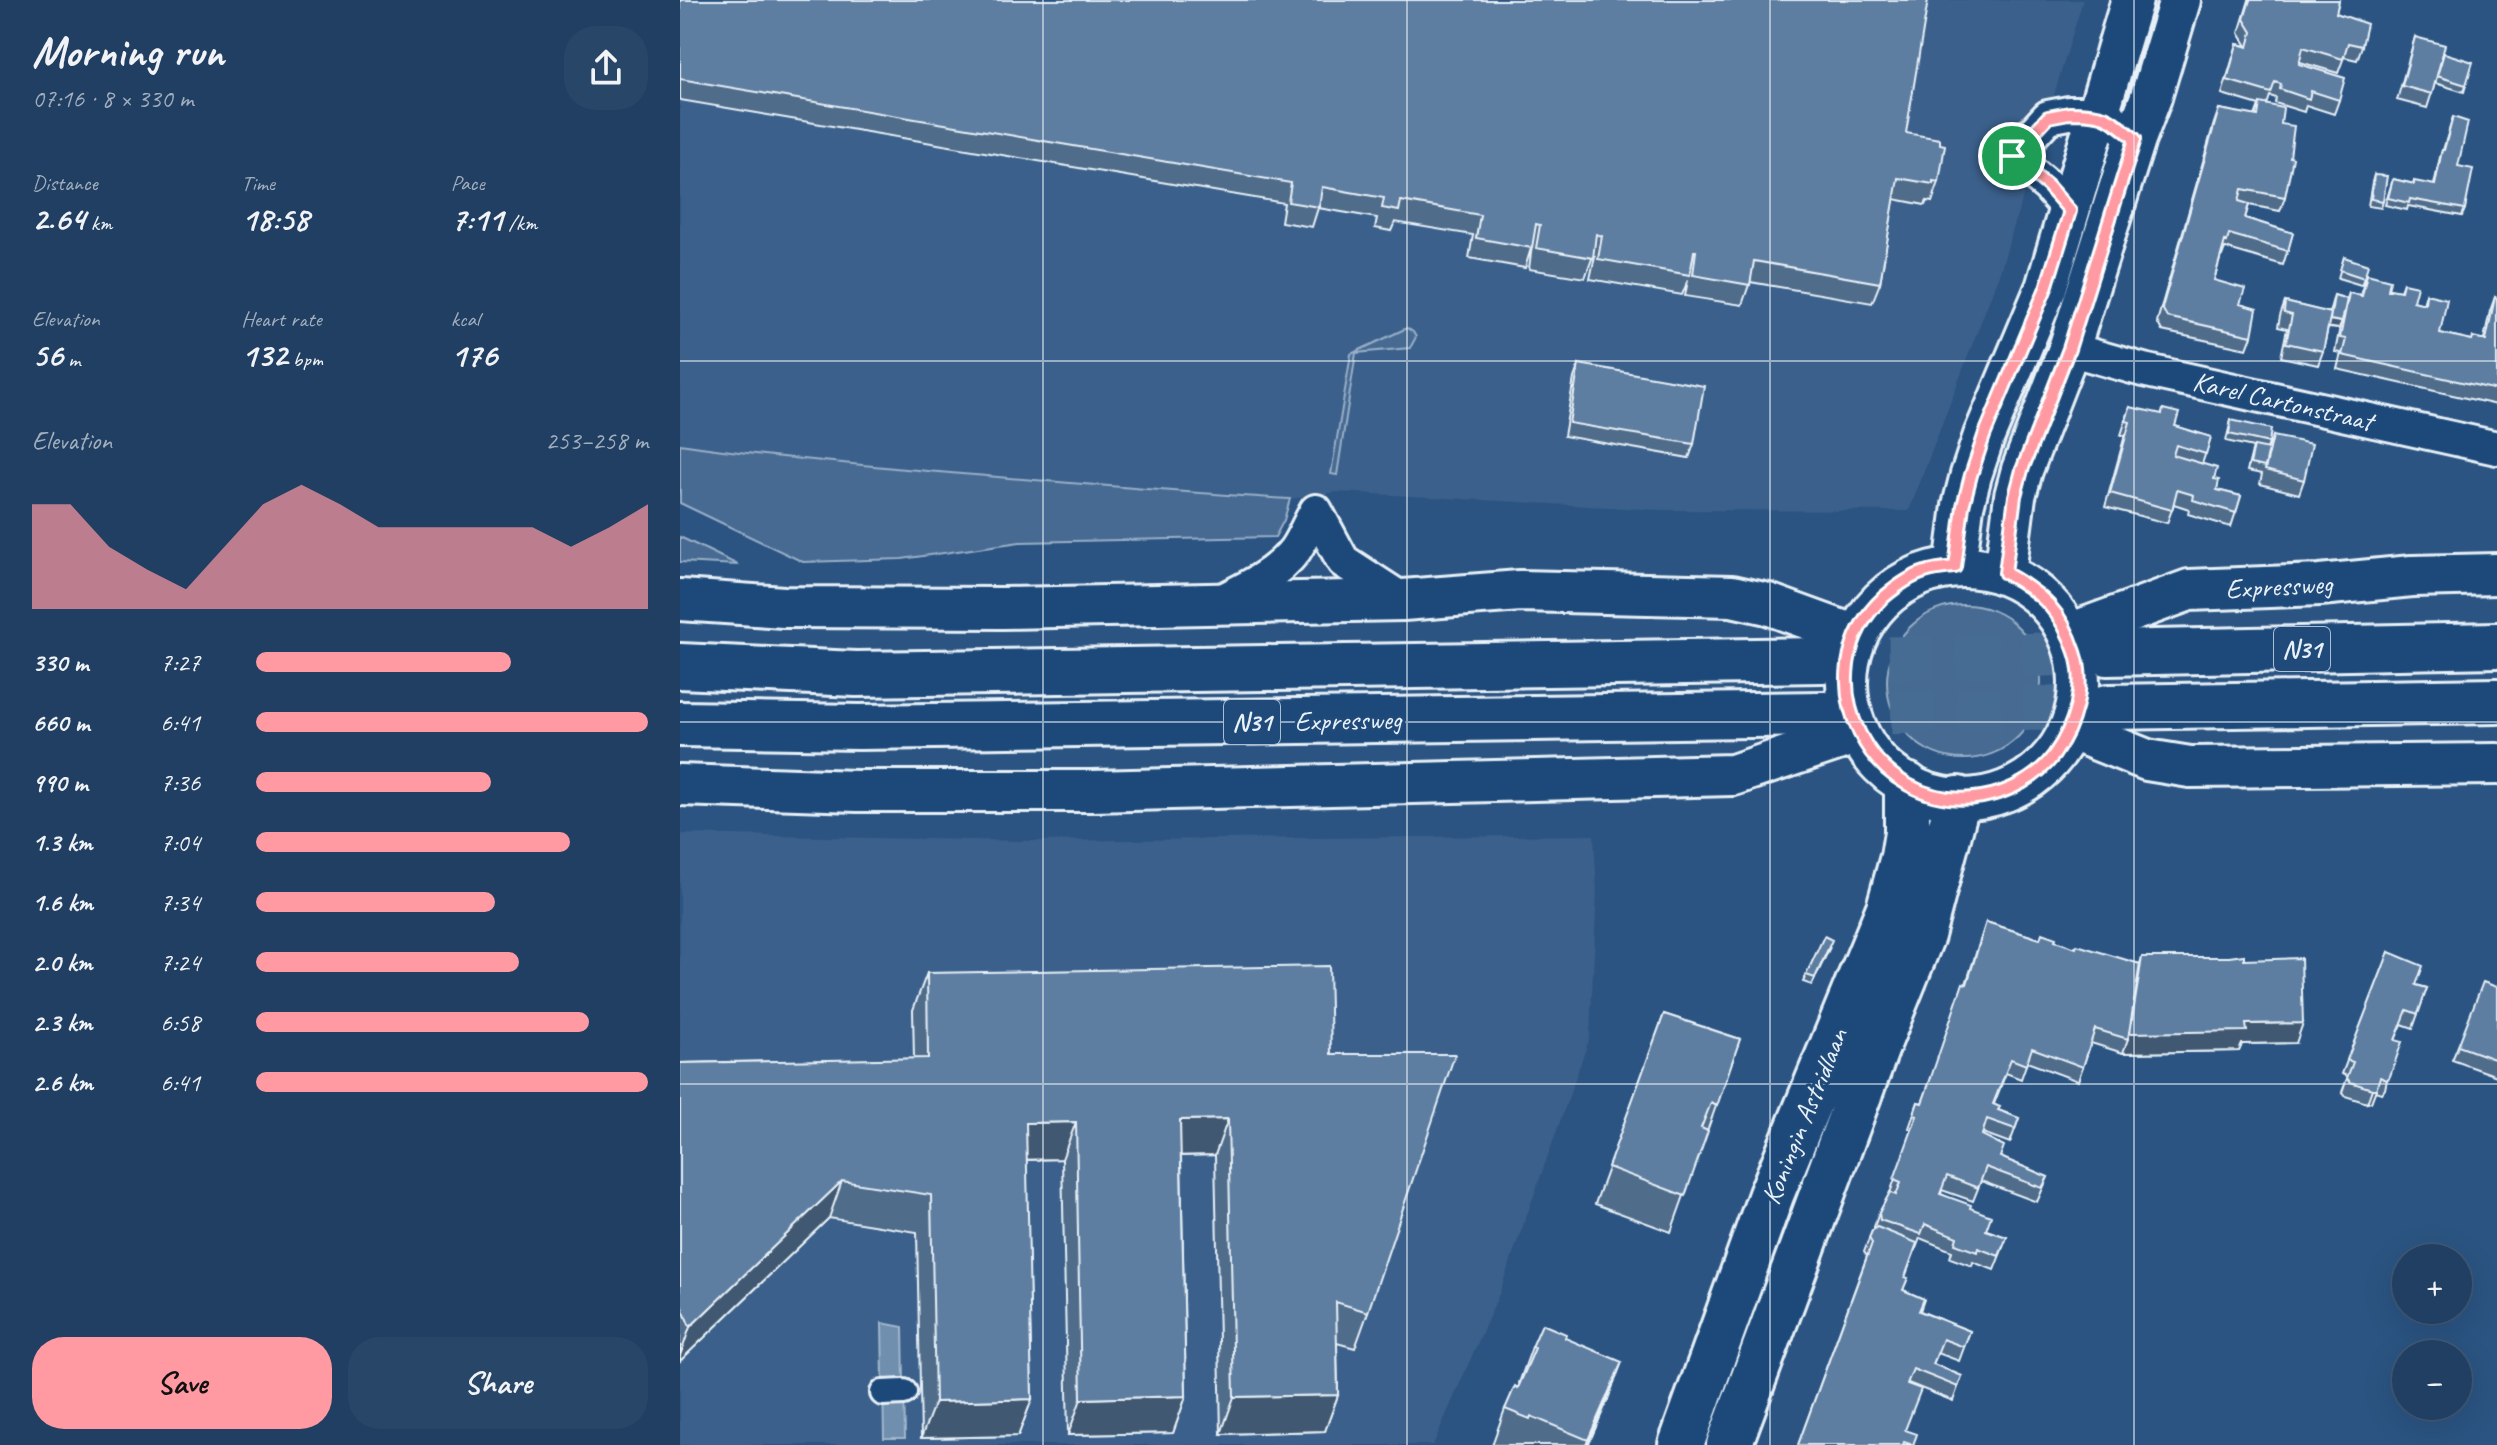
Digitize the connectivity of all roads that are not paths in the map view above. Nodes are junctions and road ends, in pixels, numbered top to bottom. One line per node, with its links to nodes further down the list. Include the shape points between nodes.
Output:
1 (2132, 0): 3 (street)
2 (2180, 0): 4 (street)
3 (2099, 113): 4 (street); 5 (street); 5 (street, via 2048,117 2012,156)
4 (2135, 139): 6 (street)
5 (2070, 211): 8 (street, via 2046,288 1971,475)
6 (2069, 349): 7 (street, Karel Cartonstraat); 9 (street, via 2022,470)
7 (2497, 448)
8 (1955, 567): 9 (street); 16 (street, via 1925,572 1891,591)
9 (2005, 573): 14 (street, via 2029,586)
10 (2497, 574): 14 (street, Expressweg, via 2189,590)
11 (680, 600): 13 (street, via 784,607)
12 (1403, 600): 13 (street); 13 (street, via 1343,561 1316,511 1285,561); 16 (street, via 1520,591 1732,596 1768,604)
13 (1217, 603)
14 (2088, 643): 15 (main road, N31); 22 (street, via 2077,657 2078,698)
15 (2497, 645)
16 (1840, 648): 17 (main road, Expressweg / N31, via 900,673); 20 (street, via 1849,657 1850,711)
17 (680, 666)
18 (2497, 701): 19 (main road, N31)
19 (2108, 707)
20 (1841, 723): 21 (main road, Expressweg / N31); 24 (street); 25 (street, via 1733,775 1092,791)
21 (680, 724)
22 (2070, 729): 23 (street, via 2147,760 2190,767); 26 (street, via 2049,761 2022,783 1991,795)
23 (2497, 764)
24 (1907, 785): 26 (street); 27 (main road, Koningin Astridlaan, via 1907,833 1889,908 1771,1195)
25 (695, 786)
26 (1958, 799): 28 (main road, Koningin Astridlaan, via 1922,935)
27 (1681, 1445)
28 (1729, 1445)

